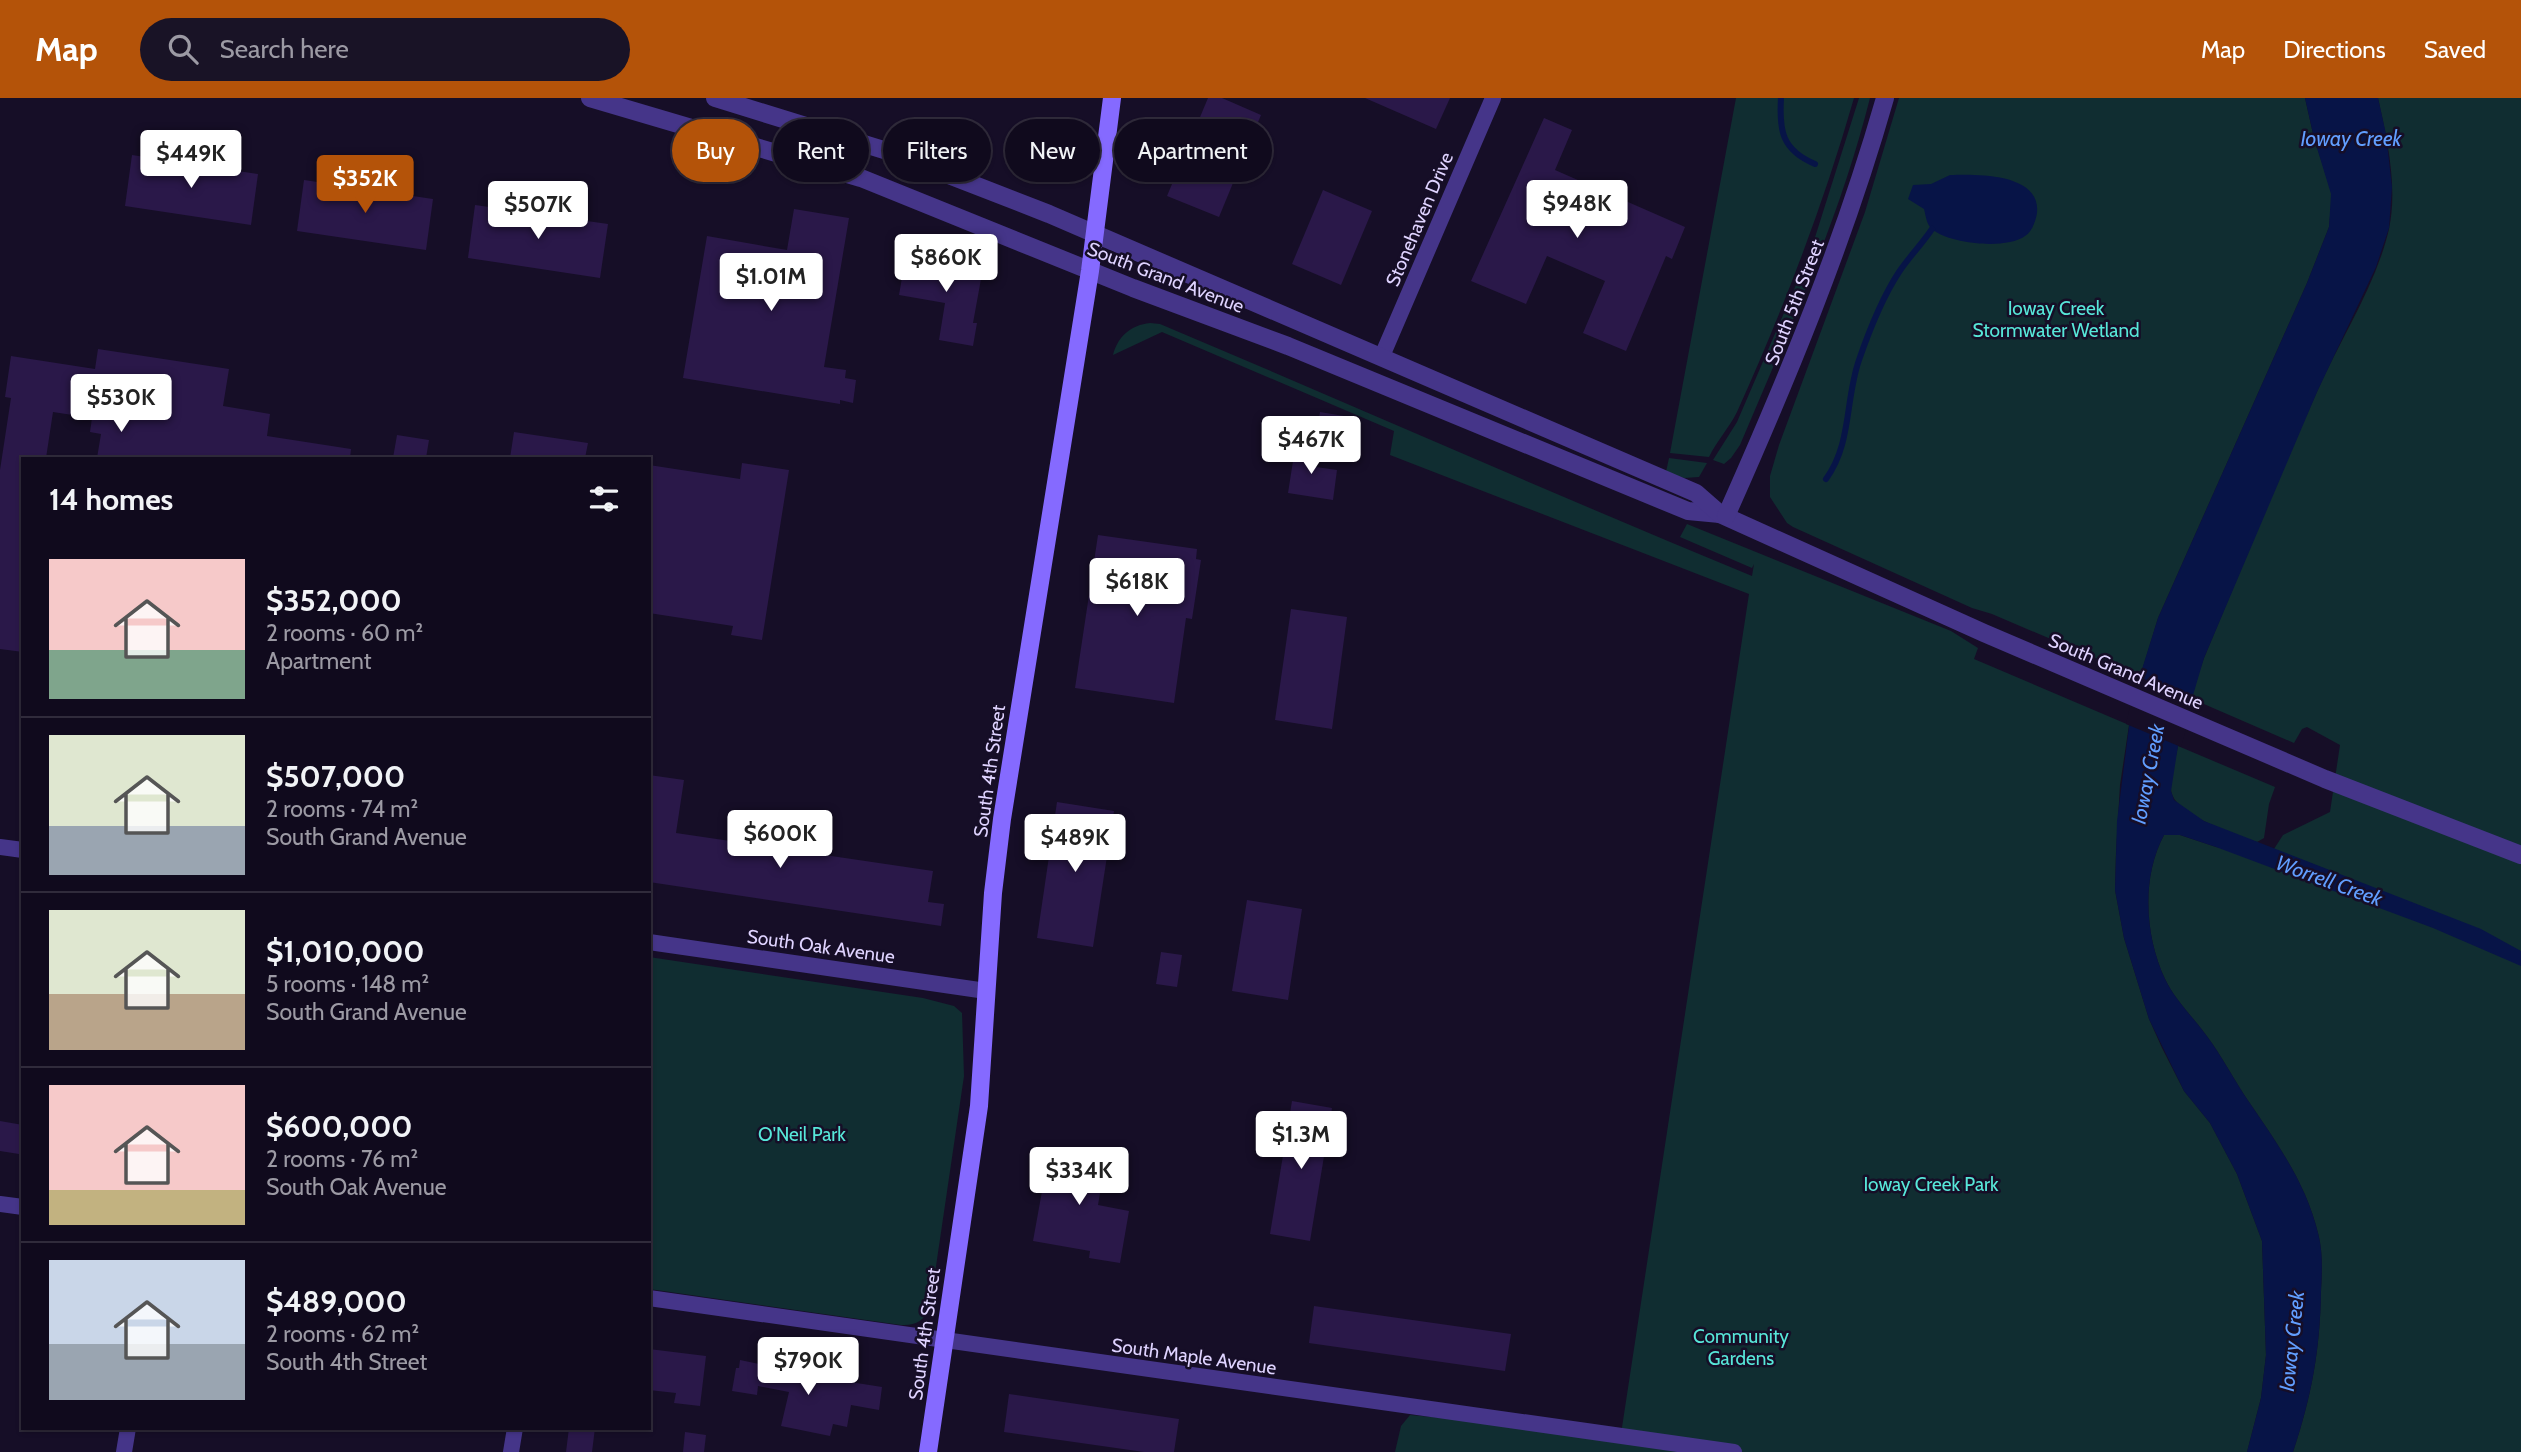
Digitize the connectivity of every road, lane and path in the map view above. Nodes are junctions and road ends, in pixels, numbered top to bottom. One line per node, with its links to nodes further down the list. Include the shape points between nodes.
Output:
1 (590, 98): 7 (street, South Grand Avenue, via 861,178)
2 (715, 98): 6 (street, South Grand Avenue, via 887,151)
3 (1112, 98): 6 (main road, South 4th Street)
4 (1493, 98): 8 (street, Stonehaven Drive)
5 (1885, 98): 9 (street, South 5th Street, via 1830,271 1770,420)
6 (1095, 235): 7 (main road, South 4th Street); 8 (street, South Grand Avenue)
7 (1090, 271): 9 (street, South Grand Avenue, via 1288,346 1688,511); 14 (main road, South 4th Street, via 1002,819)
8 (1382, 356): 9 (street, South Grand Avenue, via 1696,493)
9 (1723, 515): 12 (street, South Grand Avenue, via 2325,779)
10 (0, 846): 11 (street)
11 (21, 850)
12 (2521, 855)
13 (651, 942): 14 (street, South Oak Avenue)
14 (986, 991): 18 (main road, South 4th Street, via 979,1105)
15 (0, 1204): 16 (street)
16 (21, 1207)
17 (651, 1298): 18 (street, South Maple Avenue)
18 (944, 1340): 23 (main road, South 4th Street); 24 (street, South Maple Avenue)
19 (128, 1430): 21 (street)
20 (514, 1430): 22 (street)
21 (124, 1452)
22 (511, 1452)
23 (928, 1452)
24 (1734, 1452)

